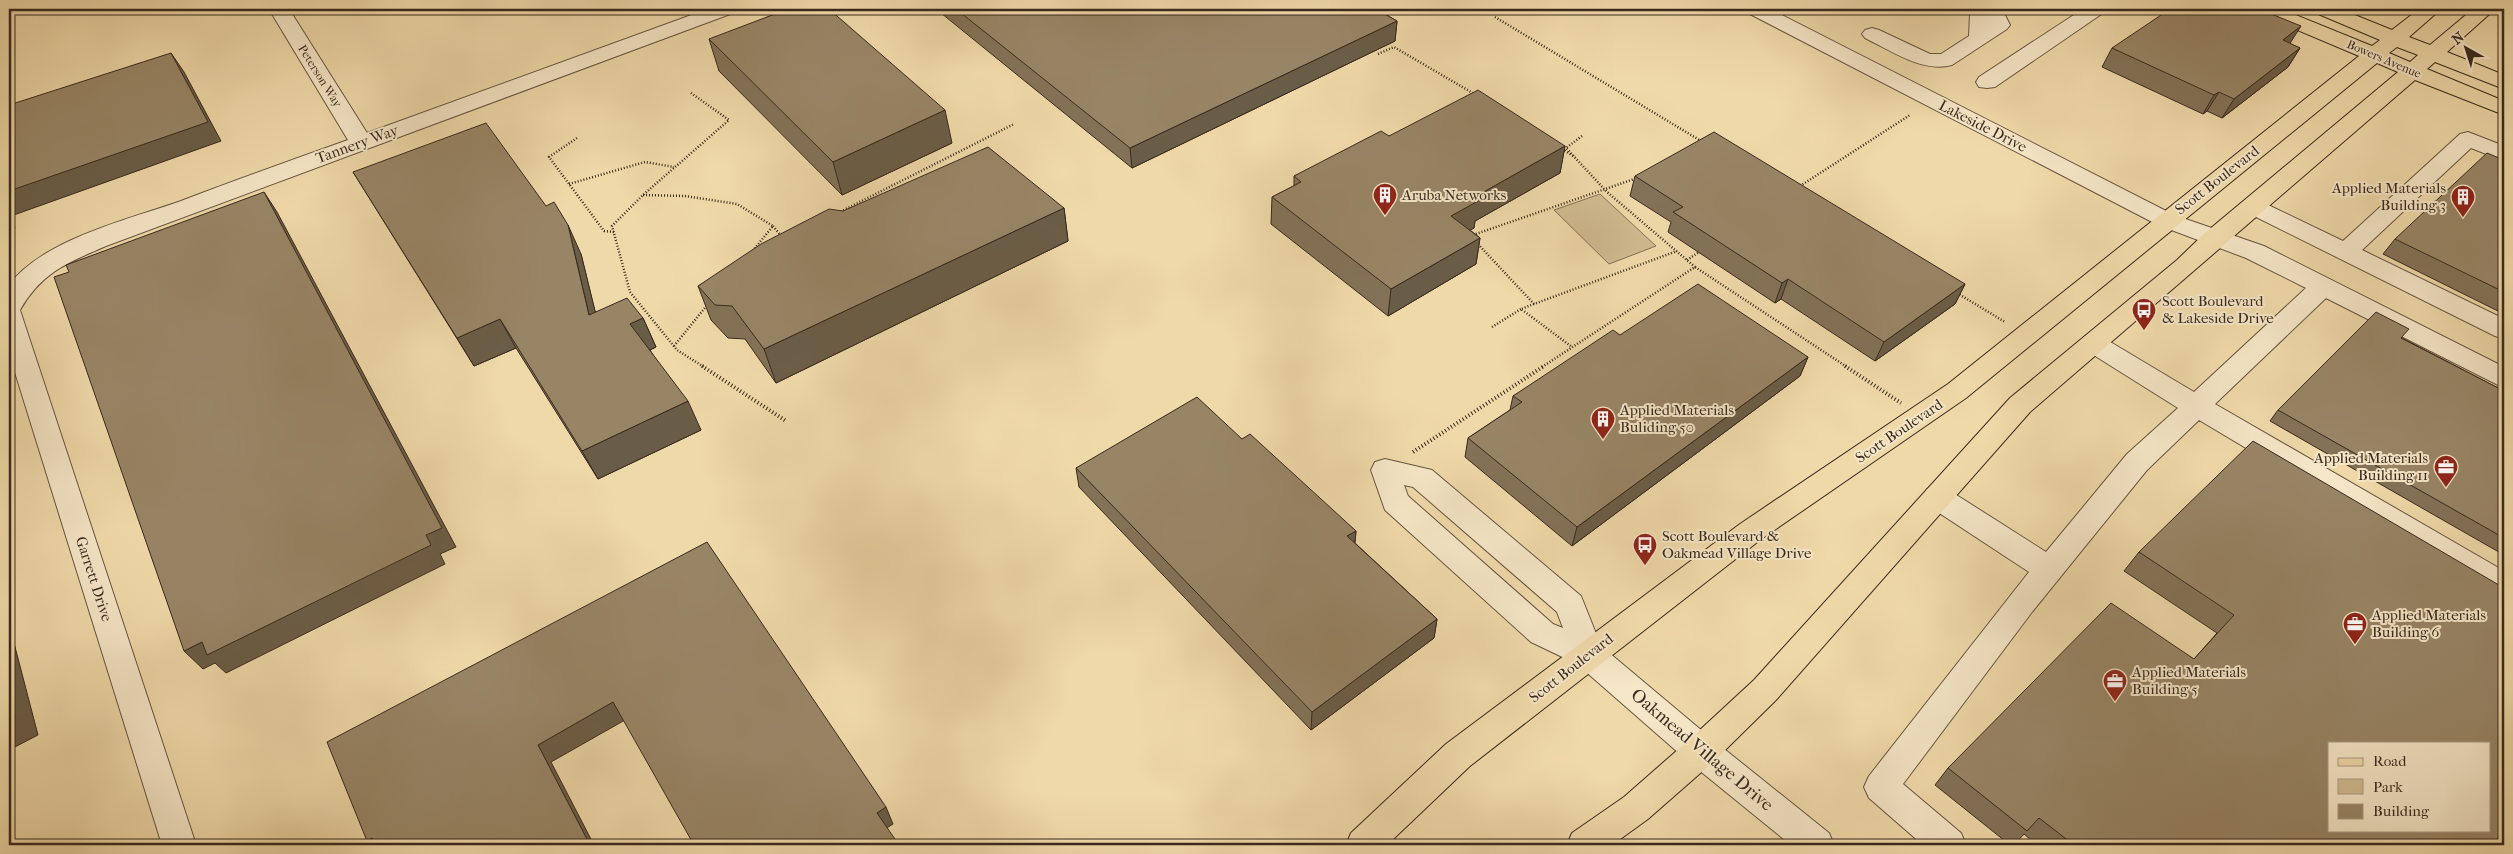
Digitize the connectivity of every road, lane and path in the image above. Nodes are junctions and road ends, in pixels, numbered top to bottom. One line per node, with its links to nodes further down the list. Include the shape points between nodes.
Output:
1 (279, 9): 26 (street, Peterson Way)
2 (726, 9): 26 (street, Tannery Way)
3 (1754, 9): 20 (street, Lakeside Drive)
4 (2096, 9): 20 (street)
5 (2264, 9): 15 (main road, Bowers Avenue)
6 (2323, 9): 12 (main road, Bowers Avenue)
7 (2431, 9): 12 (main road, Scott Boulevard)
8 (2485, 9): 14 (main road)
9 (1978, 10): 11 (street, via 1979,39 1945,61 1926,60)
10 (1494, 17): 27 (path)
11 (1872, 34)
12 (2394, 38): 14 (main road, Bowers Avenue); 15 (main road, Scott Boulevard)
13 (1378, 54): 19 (path, via 1394,47)
14 (2433, 54): 16 (main road); 17 (main road, Bowers Avenue)
15 (2374, 55): 16 (main road, Bowers Avenue); 39 (main road, Scott Boulevard)
16 (2414, 72): 21 (main road, Bowers Avenue); 37 (main road)
17 (2504, 83)
18 (691, 93): 31 (path, via 729,120)
19 (1477, 96)
20 (1948, 108): 39 (street, Lakeside Drive)
21 (2504, 109)
22 (1910, 115): 35 (path)
23 (1014, 124): 38 (path)
24 (1582, 136): 30 (path, via 1566,148)
25 (577, 138): 33 (path, via 549,157)
26 (361, 142): 54 (street, Tannery Way, via 68,253 25,280 14,294)
27 (1706, 144)
28 (1558, 147): 30 (path)
29 (2504, 154): 46 (street, via 2468,139)
30 (1574, 157): 34 (path)
31 (675, 168): 33 (path, via 645,162); 36 (path)
32 (1641, 176): 34 (path)
33 (569, 184): 41 (path, via 604,231)
34 (1604, 189): 44 (path); 53 (path, via 1470,236)
35 (1796, 189)
36 (643, 195): 40 (path, via 685,196 737,204); 41 (path, via 612,226)
37 (2254, 207): 42 (main road); 46 (street)
38 (838, 213)
39 (2166, 220): 42 (street, Lakeside Drive); 71 (main road, Scott Boulevard, via 1957,391 1750,532)
40 (773, 226): 43 (path); 47 (path)
41 (614, 232): 61 (path, via 630,292)
42 (2214, 239): 50 (street, Lakeside Drive, via 2255,252); 60 (main road)
43 (785, 240)
44 (1677, 251): 48 (path); 53 (path)
45 (1699, 252): 48 (path)
46 (2346, 252): 59 (street)
47 (748, 256)
48 (1687, 260): 49 (path)
49 (1695, 267): 62 (path); 64 (path)
50 (2324, 286): 63 (street, Lakeside Drive); 65 (street)
51 (1950, 289): 57 (path)
52 (711, 301): 61 (path)
53 (1534, 304): 55 (path)
54 (9, 308)
55 (1521, 309): 58 (path); 62 (path)
56 (9, 313): 73 (street, Garrett Drive)
57 (2009, 324)
58 (1492, 327)
59 (2504, 330)
60 (2093, 343): 65 (street); 68 (main road, via 2020,405)
61 (674, 346): 66 (path)
62 (1572, 348): 67 (path)
63 (2504, 378)
64 (1901, 403)
65 (2196, 406): 69 (street, via 2137,462); 70 (street)
66 (786, 421)
67 (1385, 470): 71 (street, via 1395,502 1542,633); 71 (street, via 1422,478 1570,605)
68 (1937, 497): 69 (street); 72 (main road, via 1765,690)
69 (2049, 569): 77 (street, via 1881,787)
70 (2504, 586)
71 (1588, 654): 72 (street, Oakmead Village Drive); 74 (main road, Scott Boulevard, via 1458,755)
72 (1701, 751): 75 (main road, via 1636,808); 76 (street, Oakmead Village Drive)
73 (179, 845)
74 (1363, 845)
75 (1584, 845)
76 (1817, 845)
77 (1949, 845)

